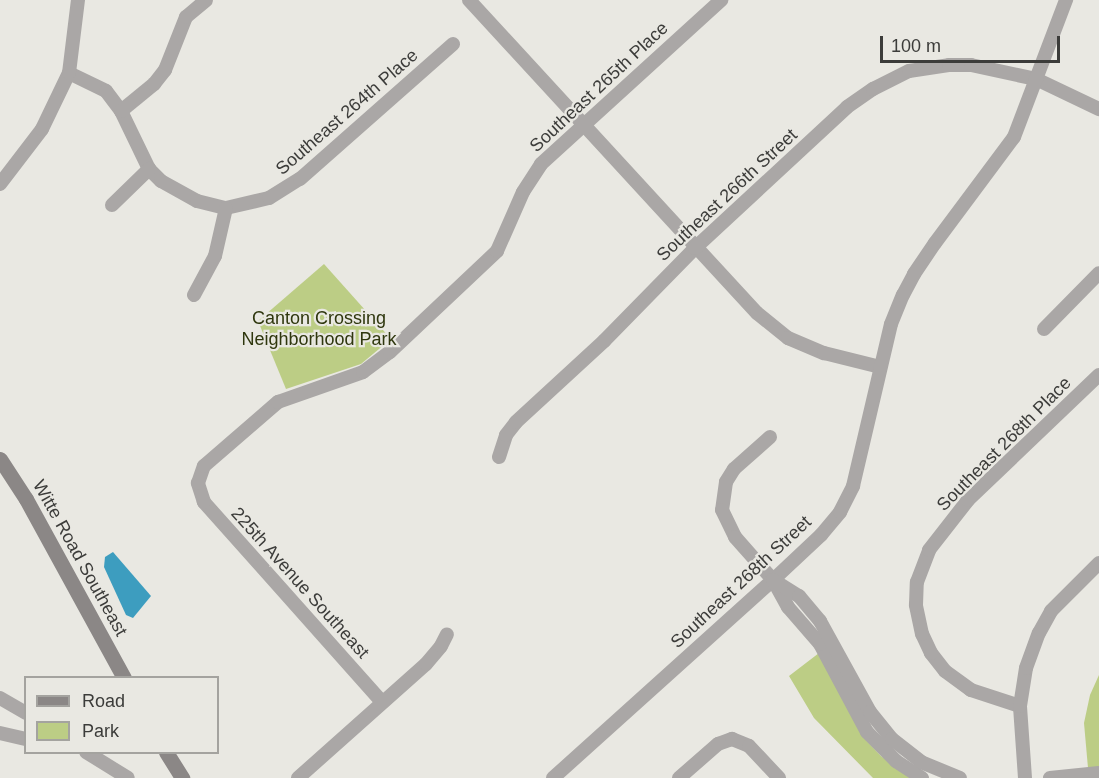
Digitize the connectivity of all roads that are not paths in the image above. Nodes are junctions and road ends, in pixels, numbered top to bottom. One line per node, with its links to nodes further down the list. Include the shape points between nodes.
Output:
1 (78, 0): 7 (street)
2 (206, 0): 10 (street, via 182,24 160,77)
3 (721, 0): 11 (street, Southeast 265th Place)
4 (1066, 0): 8 (street, Southeast 268th Street)
5 (471, 1): 11 (street)
6 (453, 44): 15 (street, Southeast 264th Place, via 300,179 269,198)
7 (69, 73): 10 (street, via 102,88); 13 (street, via 42,129)
8 (1036, 79): 9 (street, Southeast 266th Street); 16 (street, Southeast 266th Street, via 960,64 926,68 892,79 853,102); 20 (street, Southeast 268th Street, via 1014,137 914,274 891,324)
9 (1099, 109)
10 (121, 111): 12 (street)
11 (585, 124): 16 (street); 25 (street, Southeast 265th Place, via 531,177 497,251 474,275 376,365 268,409 204,466)
12 (149, 169): 14 (street); 15 (street, via 174,190 205,204)
13 (0, 184)
14 (112, 206)
15 (226, 208): 18 (street, via 215,256)
16 (695, 248): 20 (street, via 756,313 788,338 824,353); 23 (street, Southeast 266th Street, via 604,341 516,422 506,435)
17 (1099, 273): 19 (street)
18 (194, 295)
19 (1044, 329)
20 (880, 367): 27 (street, Southeast 268th Street, via 853,486 840,512)
21 (1099, 375): 32 (street, Southeast 268th Place, via 968,500 929,550 919,572 916,605 931,653 957,681 985,696)
22 (770, 437): 27 (street, via 734,469 726,482 722,510 735,537)
23 (500, 457)
24 (0, 459): 29 (street, Witte Road Southeast)
25 (198, 483): 31 (street, 225th Avenue Southeast, via 204,502)
26 (1099, 563): 32 (street, via 1052,611 1039,633 1026,668)
27 (773, 580): 42 (street, Southeast 268th Street); 45 (street, via 788,608 820,644 867,732 896,761); 46 (street, via 799,596 826,629 870,712 892,739 921,762)
28 (447, 633): 31 (street, via 426,664)
29 (123, 676)
30 (0, 698): 33 (street)
31 (382, 702): 41 (street)
32 (1020, 706): 47 (street)
33 (24, 712)
34 (0, 734): 35 (street)
35 (24, 739)
36 (88, 754): 39 (street)
37 (167, 754): 40 (street)
38 (1099, 773): 48 (street)
39 (128, 778)
40 (182, 778)
41 (298, 778)
42 (553, 778)
43 (679, 778): 44 (street, via 718,744 732,739 749,746)
44 (779, 778)
45 (922, 778)
46 (960, 778)
47 (1025, 778)
48 (1050, 778)

